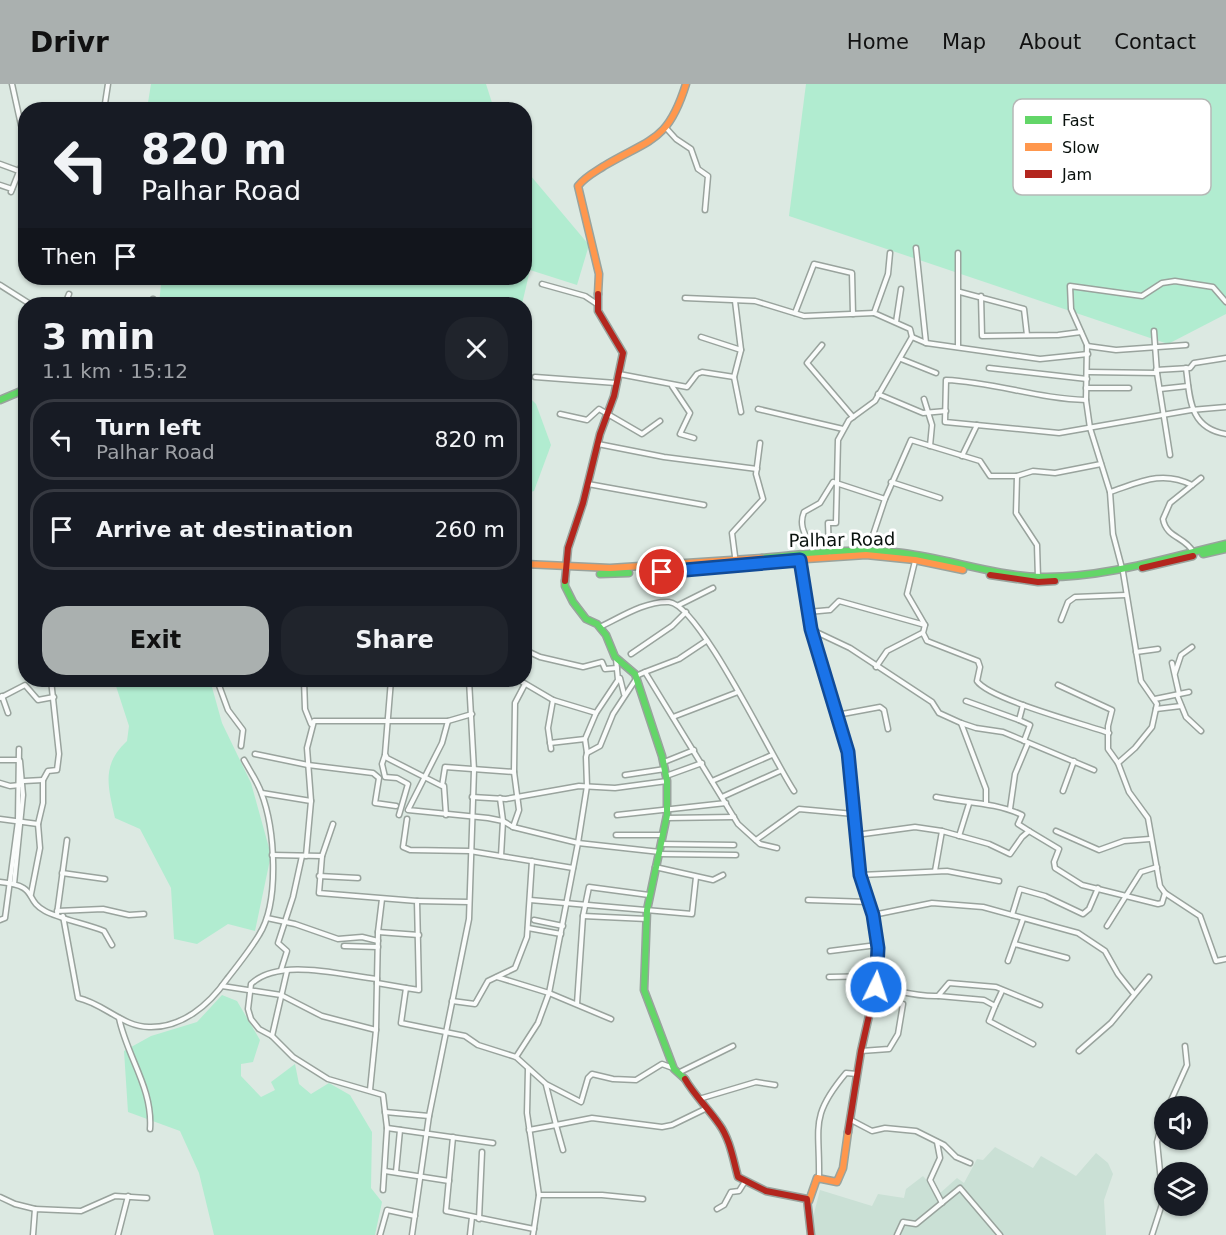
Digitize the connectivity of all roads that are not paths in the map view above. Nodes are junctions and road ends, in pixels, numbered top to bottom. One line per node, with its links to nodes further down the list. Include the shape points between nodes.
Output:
1 (12, 84): 5 (street)
2 (108, 84): 4 (street)
3 (686, 84): 6 (street, via 679,112)
4 (105, 102)
5 (18, 111)
6 (667, 129): 11 (street, via 691,149 699,169 708,176); 26 (street, via 652,142 614,159 578,186 599,274)
7 (0, 164): 8 (street)
8 (18, 171)
9 (18, 174): 10 (street, via 11,191)
10 (0, 185)
11 (705, 210)
12 (916, 248): 36 (street)
13 (890, 253): 28 (street, via 888,274)
14 (958, 253): 18 (street)
15 (542, 284): 26 (street, via 585,296)
16 (0, 285): 21 (street)
17 (901, 289): 30 (street)
18 (960, 292): 20 (street); 40 (street)
19 (69, 294): 22 (street)
20 (981, 296): 33 (street, via 1024,309); 33 (street, via 981,335)
21 (19, 297)
22 (68, 297)
23 (685, 298): 24 (street)
24 (735, 301): 27 (street, via 755,301); 42 (street)
25 (1226, 302): 32 (street, via 1213,287 1174,281 1162,282 1142,296 1070,286 1071,309)
26 (597, 304): 51 (street, via 603,324 622,348)
27 (795, 313): 29 (street); 29 (street, via 814,264 852,273)
28 (874, 313): 29 (street); 30 (street)
29 (854, 314)
30 (896, 322): 35 (street, via 912,330)
31 (1154, 331): 41 (street)
32 (1081, 332): 33 (street); 39 (street)
33 (1027, 335)
34 (701, 337): 42 (street)
35 (912, 337): 36 (street); 45 (street)
36 (926, 343): 40 (street)
37 (822, 345): 75 (street, via 807,363)
38 (1186, 345): 41 (street)
39 (1087, 346): 41 (street, via 1116,350); 43 (street)
40 (958, 347): 43 (street, via 1040,359)
41 (1154, 347): 49 (street)
42 (741, 350): 53 (street)
43 (1088, 354): 48 (street)
44 (1226, 358): 47 (street)
45 (901, 359): 50 (street); 62 (street)
46 (989, 368): 54 (street)
47 (1186, 368): 49 (street); 57 (street)
48 (1088, 372): 49 (street); 54 (street)
49 (1157, 372): 60 (street)
50 (936, 373)
51 (619, 374): 55 (street); 56 (street)
52 (535, 377): 55 (street)
53 (734, 377): 56 (street, via 702,372 687,387); 70 (street)
54 (1087, 379): 58 (street)
55 (617, 383): 71 (street)
56 (672, 386): 81 (street, via 690,413 680,434)
57 (1188, 386): 60 (street); 68 (street)
58 (1086, 388): 59 (street); 64 (street)
59 (1129, 388)
60 (1160, 389): 74 (street)
61 (18, 394): 65 (street)
62 (878, 394): 72 (street); 75 (street, via 875,401)
63 (924, 399): 72 (street)
64 (1086, 400): 69 (street, via 977,381 946,380); 78 (street)
65 (0, 401)
66 (1226, 407): 68 (street)
67 (758, 409): 79 (street)
68 (1191, 410): 74 (street); 80 (street, via 1204,426)
69 (946, 411): 72 (street); 77 (street, via 945,422)
70 (741, 412)
71 (608, 413): 73 (street, via 599,410 584,420); 76 (street, via 642,434); 83 (street)
72 (928, 413): 84 (street, via 932,425)
73 (560, 414)
74 (1164, 414): 78 (street); 85 (street)
75 (853, 417): 79 (street)
76 (660, 421)
77 (977, 425): 78 (street, via 1059,433); 86 (street)
78 (1090, 428): 87 (street)
79 (843, 429): 91 (street, via 838,440)
80 (1226, 434)
81 (694, 438)
82 (760, 443): 88 (street)
83 (598, 444): 88 (street, via 664,457); 93 (street)
84 (930, 446): 86 (street); 92 (street, via 911,440)
85 (1170, 455)
86 (962, 456): 89 (street, via 982,461 989,476)
87 (1101, 464): 89 (street, via 1055,473 1033,471); 95 (street)
88 (757, 468): 107 (street, via 763,499 734,528)
89 (1017, 477): 111 (street, via 1016,513 1035,540)
90 (1201, 478): 94 (street)
91 (837, 482): 97 (street); 103 (street, via 802,517 806,540); 104 (street, via 836,523 828,523)
92 (891, 482): 96 (street); 97 (street)
93 (588, 484): 98 (street); 109 (street, via 568,548)
94 (1192, 485): 95 (street, via 1178,478 1162,477); 101 (street, via 1170,504 1163,523 1170,534)
95 (1110, 492): 110 (street, via 1113,534)
96 (940, 498)
97 (885, 499): 102 (street)
98 (704, 506)
99 (1226, 544): 101 (street, Palhar Road)
100 (1226, 549): 110 (street, Palhar Road)
101 (1193, 552): 110 (street, Palhar Road)
102 (867, 553): 104 (street, Palhar Road); 106 (street, Palhar Road); 111 (street, Palhar Road, via 902,553)
103 (814, 554): 104 (street, Palhar Road); 107 (street, Palhar Road)
104 (829, 554): 105 (street, Palhar Road)
105 (800, 560): 107 (street, Palhar Road); 116 (street)
106 (915, 560): 111 (street, Palhar Road, via 1007,579); 118 (street, via 907,594)
107 (735, 562): 109 (street, Palhar Road)
108 (532, 567): 109 (street, Palhar Road)
109 (566, 570): 119 (street, via 565,585 573,602 586,619)
110 (1122, 570): 111 (street, Palhar Road); 113 (street)
111 (1038, 579)
112 (713, 588): 114 (street)
113 (1126, 595): 117 (street, via 1074,597 1065,606); 125 (street)
114 (679, 606): 115 (street); 119 (street, via 668,602 645,605)
115 (686, 612): 122 (street); 127 (street)
116 (808, 613): 118 (street, via 830,610 839,602); 120 (street)
117 (1061, 620)
118 (925, 624): 121 (street)
119 (600, 627): 128 (street)
120 (811, 629): 131 (street, via 850,648); 160 (street)
121 (923, 633): 131 (street, via 887,651); 154 (street, via 927,641 978,662 979,685)
122 (706, 641): 132 (street, via 679,660); 145 (street, via 728,670)
123 (1192, 647): 133 (street, via 1181,655)
124 (1158, 649): 125 (street)
125 (1136, 652): 151 (street, via 1141,681)
126 (532, 653): 130 (street, via 583,667 602,662 605,669)
127 (631, 654)
128 (616, 659): 130 (street); 134 (street, via 629,666)
129 (1172, 663): 133 (street)
130 (617, 667): 147 (street); 158 (street, via 615,688)
131 (876, 667): 165 (street, via 932,702 939,713)
132 (645, 672): 134 (street); 161 (street)
133 (1175, 673): 148 (street)
134 (636, 677): 147 (street); 192 (street)
135 (1058, 685): 169 (street, via 1112,710)
136 (21, 687): 149 (street)
137 (26, 687): 150 (street, via 34,698)
138 (52, 687): 150 (street)
139 (220, 687): 173 (street, via 228,710 243,730)
140 (304, 687): 166 (street, via 305,709)
141 (390, 687): 162 (street)
142 (470, 687): 159 (street)
143 (523, 687): 191 (street, via 515,703)
144 (530, 687): 152 (street)
145 (738, 692): 161 (street); 180 (street)
146 (1189, 692): 148 (street)
147 (624, 694): 177 (street, via 600,746)
148 (1178, 694): 151 (street); 155 (street)
149 (1, 697): 157 (street)
150 (54, 697): 195 (street, via 57,770 48,771)
151 (1155, 699): 156 (street)
152 (553, 700): 158 (street); 172 (street, via 548,728)
153 (966, 701): 163 (street)
154 (1023, 705): 163 (street); 169 (street)
155 (1181, 706): 156 (street); 168 (street)
156 (1156, 709): 186 (street, via 1146,736)
157 (8, 713)
158 (596, 713): 170 (street)
159 (472, 714): 164 (street); 188 (street)
160 (837, 715): 167 (street, via 880,707); 216 (street, via 848,752)
161 (673, 717): 176 (street)
162 (388, 720): 164 (street); 166 (street, via 317,720); 179 (street)
163 (1019, 720): 171 (street, via 1030,725)
164 (448, 721): 194 (street, via 442,743)
165 (961, 723): 171 (street, via 1003,732); 212 (street, via 986,789)
166 (311, 724): 187 (street, via 306,748)
167 (888, 729)
168 (1201, 731)
169 (1108, 733): 186 (street, via 1108,749)
170 (585, 740): 172 (street); 177 (street)
171 (1026, 742): 184 (street); 215 (street)
172 (550, 743): 175 (street)
173 (241, 746)
174 (19, 749): 182 (street)
175 (551, 749)
176 (694, 750): 185 (street); 192 (street)
177 (588, 753): 200 (street)
178 (255, 754): 187 (street)
179 (385, 754): 194 (street); 218 (street, via 384,776 408,784)
180 (772, 755): 190 (street); 196 (street)
181 (0, 760): 182 (street)
182 (20, 760): 198 (street)
183 (244, 760): 203 (street)
184 (1074, 761): 189 (street); 202 (street)
185 (702, 763): 192 (street); 196 (street)
186 (1118, 763): 237 (street, via 1129,792 1148,818)
187 (308, 765): 209 (street); 213 (street, via 373,773 379,778 375,803)
188 (474, 770): 191 (street); 199 (street, via 445,767); 204 (street)
189 (1094, 770)
190 (780, 771): 201 (street); 205 (street)
191 (514, 772): 208 (street)
192 (666, 772): 193 (street); 200 (street, via 615,788); 214 (street)
193 (625, 774)
194 (423, 778): 199 (street); 219 (street, via 408,810)
195 (43, 780): 198 (street); 227 (street, via 44,803)
196 (712, 781): 205 (street)
197 (0, 783): 198 (street)
198 (22, 783): 225 (street)
199 (444, 786): 219 (street)
200 (587, 786): 208 (street); 240 (street)
201 (794, 791)
202 (1063, 791)
203 (262, 793): 209 (street); 246 (street)
204 (472, 797): 207 (street); 220 (street)
205 (722, 797): 210 (street)
206 (936, 797): 211 (street)
207 (500, 798): 208 (street); 226 (street)
208 (518, 798): 229 (street, via 519,810)
209 (311, 801): 248 (street)
210 (726, 803): 214 (street); 221 (street)
211 (969, 804): 212 (street); 236 (street)
212 (986, 804): 215 (street)
213 (396, 806)
214 (667, 809): 217 (street); 222 (street)
215 (1010, 809): 231 (street, via 1022,815 1018,824)
216 (854, 813): 235 (street); 239 (street, via 799,809)
217 (617, 814)
218 (399, 815)
219 (446, 815): 220 (street)
220 (473, 816): 226 (street); 244 (street)
221 (734, 817): 222 (street); 239 (street)
222 (666, 818): 234 (street)
223 (0, 819): 225 (street)
224 (407, 819): 244 (street, via 402,847 423,852)
225 (19, 821): 227 (street); 265 (street)
226 (503, 821): 229 (street); 250 (street)
227 (38, 824): 268 (street, via 40,848)
228 (333, 824): 249 (street)
229 (513, 827): 240 (street)
230 (942, 831): 235 (street, via 915,827); 236 (street); 255 (street)
231 (1029, 831): 236 (street, via 1010,854); 266 (street, via 1059,849 1054,862 1063,875)
232 (1056, 831): 237 (street, via 1099,850 1124,841)
233 (616, 835): 234 (street)
234 (663, 835): 241 (street)
235 (856, 835): 258 (street)
236 (960, 836)
237 (1151, 839): 253 (street)
238 (67, 840): 256 (street)
239 (756, 840): 243 (street)
240 (578, 843): 245 (street); 254 (street)
241 (662, 844): 242 (street); 245 (street)
242 (734, 845)
243 (777, 848)
244 (470, 851): 250 (street); 275 (street)
245 (660, 853): 247 (street); 252 (street)
246 (272, 855): 248 (street); 286 (street)
247 (736, 855)
248 (304, 856): 249 (street); 291 (street)
249 (322, 856): 259 (street)
250 (501, 856): 251 (street)
251 (532, 861): 254 (street); 272 (street)
252 (655, 867): 260 (street); 269 (street)
253 (1157, 867): 267 (street); 270 (street, via 1141,872)
254 (573, 868): 277 (street)
255 (935, 871): 258 (street); 263 (street)
256 (62, 873): 262 (street); 280 (street)
257 (723, 875): 260 (street, via 716,880)
258 (860, 875): 276 (street)
259 (319, 876): 261 (street); 271 (street, via 319,893)
260 (696, 877): 279 (street, via 692,914)
261 (358, 878)
262 (105, 879)
263 (999, 881)
264 (0, 882): 265 (street)
265 (12, 883): 268 (street); 289 (street, via 5,918)
266 (1098, 888): 270 (street); 283 (street, via 1083,914 1046,896 1020,889)
267 (1165, 893): 270 (street, via 1161,904); 306 (street, via 1200,916 1216,961)
268 (31, 894): 280 (street, via 42,909)
269 (649, 895): 278 (street, via 589,888); 279 (street)
270 (1126, 895): 293 (street)
271 (382, 899): 274 (street); 295 (street)
272 (530, 900): 277 (street); 294 (street)
273 (808, 900): 276 (street)
274 (416, 901): 275 (street); 297 (street)
275 (469, 902): 324 (street, via 469,920)
276 (869, 902): 282 (street)
277 (567, 905): 278 (street); 292 (street)
278 (585, 906): 279 (street); 285 (street)
279 (647, 908): 287 (street)
280 (57, 913): 281 (street, via 103,909); 284 (street)
281 (144, 914)
282 (873, 915): 283 (street, via 932,903 983,907); 301 (street)
283 (1012, 915): 288 (street)
284 (63, 916): 300 (street, via 104,931); 329 (street, via 78,998)
285 (583, 916): 287 (street); 326 (street)
286 (267, 918): 291 (street); 315 (street)
287 (647, 919): 341 (street, via 644,990)
288 (1023, 919): 299 (street); 321 (street, via 1078,933 1105,951)
289 (0, 920)
290 (534, 920): 292 (street)
291 (285, 922): 298 (street, via 338,939 362,937); 308 (street, via 278,943 287,951)
292 (563, 926): 296 (street)
293 (1107, 926)
294 (528, 928): 296 (street); 311 (street, via 515,968)
295 (378, 932): 297 (street); 298 (street)
296 (561, 934): 320 (street)
297 (419, 935): 317 (street, via 419,990)
298 (378, 941): 303 (street)
299 (1015, 944): 305 (street); 307 (street)
300 (112, 945)
301 (877, 945): 304 (street); 310 (street)
302 (344, 946): 303 (street)
303 (378, 947): 314 (street)
304 (830, 951)
305 (1067, 958)
306 (1226, 959)
307 (1008, 962)
308 (281, 970): 309 (street); 318 (street, via 260,976)
309 (287, 971): 314 (street, via 313,970); 322 (street)
310 (878, 975): 312 (street); 316 (street)
311 (497, 977): 320 (street); 324 (street, via 488,981 475,1004)
312 (829, 977)
313 (1149, 977): 321 (street)
314 (377, 981): 317 (street); 331 (street)
315 (222, 986): 318 (street); 329 (street, via 190,1017 165,1025 148,1028)
316 (876, 987): 323 (street, via 911,996); 325 (street)
317 (405, 988): 332 (street, via 401,1023)
318 (249, 989): 322 (street); 333 (street, via 251,1019)
319 (1002, 990): 323 (street, via 949,983); 327 (street); 328 (street)
320 (549, 993): 326 (street); 339 (street, via 538,1023)
321 (1134, 994): 338 (street, via 1111,1023)
322 (281, 995): 331 (street, via 322,1016); 333 (street)
323 (938, 996): 328 (street, via 984,1000)
324 (452, 1001): 332 (street)
325 (873, 1002): 337 (street); 337 (street, via 903,1004 898,1034 889,1049)
326 (577, 1004): 330 (street)
327 (1040, 1005)
328 (995, 1006): 334 (street, via 989,1021)
329 (119, 1018): 354 (street, via 129,1053 145,1085)
330 (611, 1019)
331 (376, 1030): 345 (street)
332 (445, 1031): 339 (street); 350 (street)
333 (272, 1036): 345 (street, via 293,1057 328,1079)
334 (1033, 1044)
335 (733, 1046): 341 (street)
336 (1185, 1046): 346 (street, via 1187,1065)
337 (861, 1051): 342 (street)
338 (1078, 1051)
339 (516, 1057): 340 (street)
340 (528, 1068): 343 (street); 356 (street)
341 (676, 1071): 343 (street, via 662,1064 636,1080 592,1074 581,1102); 347 (street)
342 (858, 1074): 351 (street); 368 (street, via 846,1074 829,1094 819,1115)
343 (546, 1084): 352 (street)
344 (775, 1085): 347 (street, via 756,1082)
345 (370, 1090): 349 (street, via 383,1095)
346 (1173, 1096)
347 (699, 1099): 348 (street)
348 (707, 1108): 352 (street, via 662,1127 592,1118); 370 (street, via 720,1125 738,1177)
349 (385, 1112): 350 (street); 353 (street)
350 (429, 1116): 357 (street)
351 (851, 1120): 359 (street, via 872,1131 916,1131); 368 (street, via 840,1177 837,1182)
352 (556, 1125): 356 (street); 361 (street)
353 (387, 1128): 355 (street); 365 (street)
354 (150, 1129)
355 (400, 1130): 357 (street); 366 (street)
356 (529, 1130): 372 (street)
357 (426, 1133): 358 (street); 367 (street)
358 (453, 1137): 360 (street); 369 (street)
359 (937, 1142): 364 (street); 378 (street, via 940,1158 930,1180)
360 (492, 1143)
361 (563, 1150)
362 (1158, 1150): 394 (street, via 1163,1201)
363 (482, 1152): 383 (street)
364 (970, 1163)
365 (385, 1171): 366 (street); 371 (street)
366 (396, 1172): 367 (street)
367 (422, 1176): 369 (street); 381 (street)
368 (819, 1178): 377 (street)
369 (449, 1181): 382 (street, via 446,1211)
370 (744, 1183): 377 (street); 380 (street)
371 (383, 1190)
372 (539, 1195): 376 (street); 384 (street)
373 (128, 1196): 375 (street); 379 (street, via 115,1196 81,1211); 386 (street)
374 (0, 1197): 379 (street)
375 (147, 1198)
376 (643, 1199)
377 (809, 1201): 391 (street)
378 (942, 1203): 392 (street, via 916,1224 903,1222); 393 (street, via 962,1189)
379 (34, 1209): 385 (street)
380 (717, 1209)
381 (415, 1216): 387 (street, via 387,1210); 388 (street)
382 (472, 1217): 383 (street); 389 (street)
383 (479, 1219): 384 (street)
384 (534, 1229): 390 (street)
385 (33, 1235)
386 (118, 1235)
387 (380, 1235)
388 (412, 1235)
389 (470, 1235)
390 (533, 1235)
391 (811, 1235)
392 (897, 1235)
393 (1000, 1235)
394 (1152, 1235)

